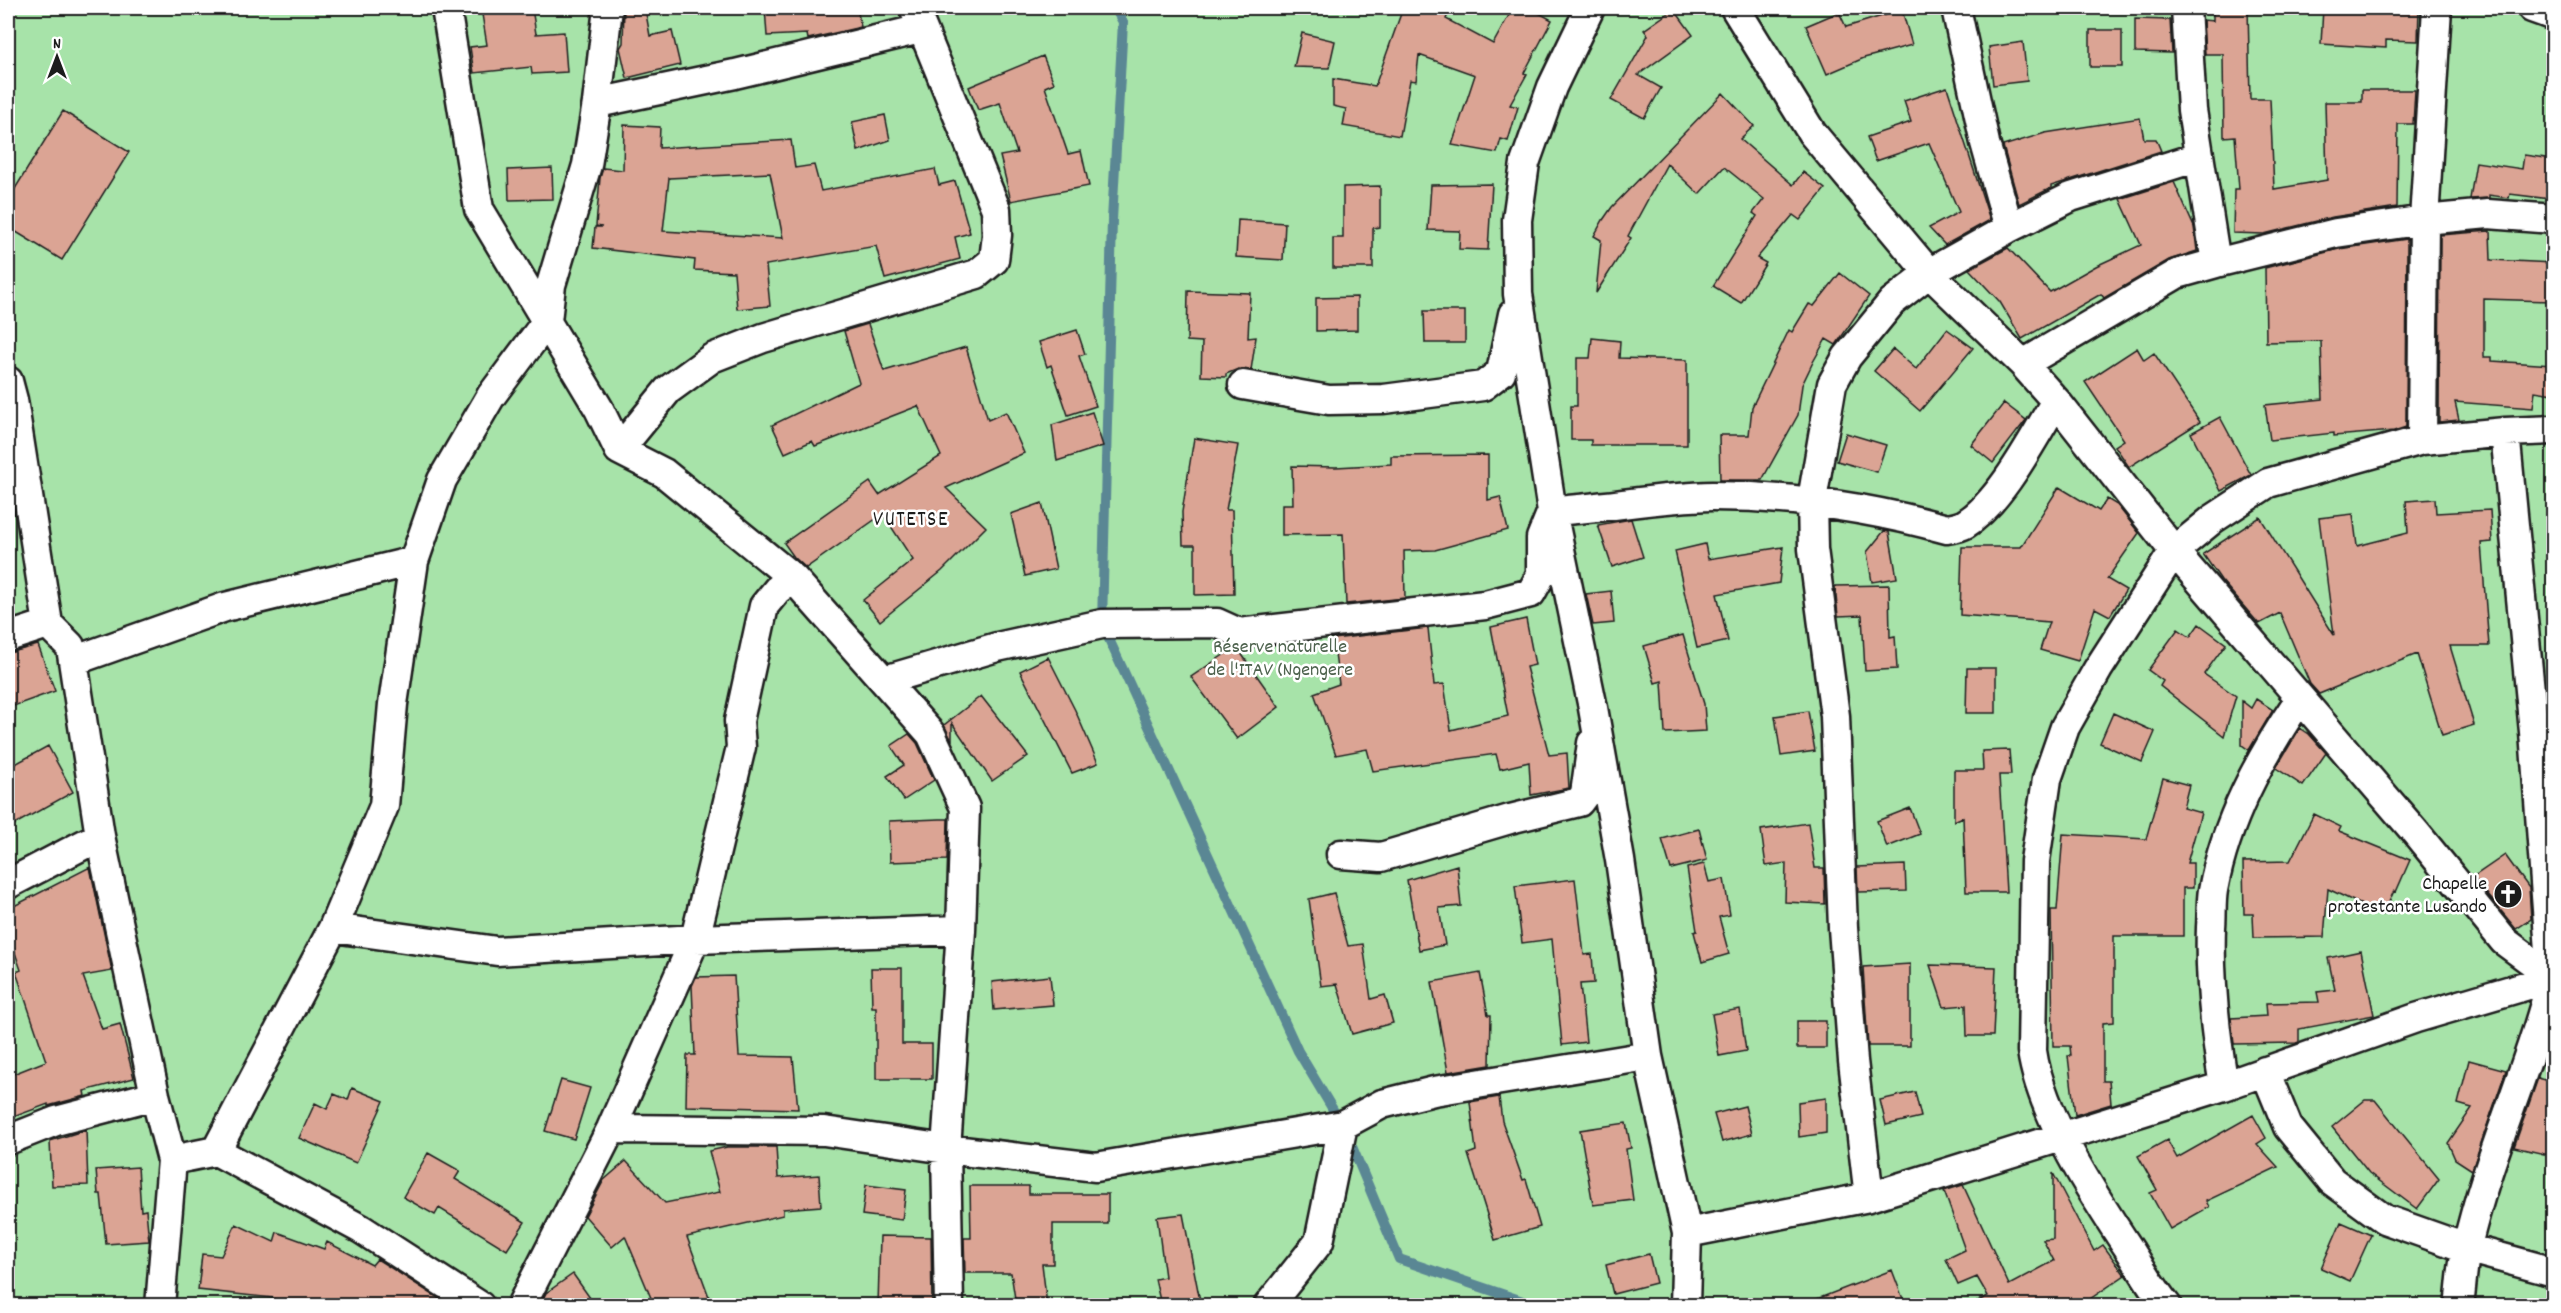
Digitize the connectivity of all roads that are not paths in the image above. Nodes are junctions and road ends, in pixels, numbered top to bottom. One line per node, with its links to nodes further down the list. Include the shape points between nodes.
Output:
1 (446, 8): 17 (street, via 479,209)
2 (608, 8): 9 (street)
3 (1590, 8): 16 (street, via 1552,87 1526,163 1517,220)
4 (1735, 8): 15 (street, via 1812,133)
5 (1956, 8): 13 (street, via 1985,142)
6 (2186, 8): 10 (street)
7 (2437, 8): 12 (street)
8 (918, 18): 9 (street, via 757,69); 25 (street, via 996,209 994,260 977,274 763,338 712,358 668,390)
9 (597, 103): 17 (street, via 586,165 551,285)
10 (2198, 157): 13 (street, via 2071,197); 14 (street)
11 (2553, 219): 12 (street, via 2488,214)
12 (2424, 220): 14 (street, via 2336,233); 24 (street)
13 (2009, 228): 15 (street)
14 (2216, 263): 18 (street, via 2177,274)
15 (1929, 273): 18 (street); 26 (street, via 1892,302 1847,357 1832,384)
16 (1518, 294): 19 (street, via 1501,372 1483,386 1384,399 1329,399); 27 (street)
17 (547, 321): 25 (street); 29 (street, via 491,396 442,480)
18 (2023, 364): 21 (street)
19 (1243, 385)
20 (9, 395): 31 (street)
21 (2056, 401): 26 (street, via 2015,468 1982,511 1963,526 1947,529); 28 (street)
22 (2553, 430): 23 (street)
23 (2505, 432): 24 (street); 43 (street, via 2534,732)
24 (2422, 440): 28 (street, via 2268,483 2213,519)
25 (619, 450): 30 (street, via 664,473)
26 (1812, 500): 27 (street, via 1712,496); 55 (street, via 1813,549 1835,716 1844,939)
27 (1552, 511): 34 (street, via 1541,538 1541,575 1531,593 1485,605 1239,633 1217,623 1102,624 997,647); 36 (street)
28 (2174, 551): 35 (street); 50 (street, via 2065,727 2047,779 2035,861 2032,1051 2035,1074)
29 (414, 561): 33 (street, via 225,607); 40 (street, via 393,704 384,806)
30 (793, 578): 34 (street); 42 (street, via 764,606 740,721 741,747)
31 (48, 624): 32 (street); 33 (street, via 70,646)
32 (8, 637)
33 (73, 661): 37 (street)
34 (885, 680): 41 (street, via 931,734 965,808)
35 (2299, 700): 43 (street, via 2504,941); 46 (street, via 2272,740 2242,798 2223,849 2213,892 2210,977)
36 (1597, 728): 38 (street, via 1589,751 1585,794 1579,802 1381,857); 44 (street)
37 (100, 836): 39 (street); 47 (street)
38 (1341, 854)
39 (8, 884)
40 (333, 928): 42 (street, via 497,951); 53 (street)
41 (961, 930): 42 (street); 52 (street)
42 (695, 939): 49 (street)
43 (2552, 978): 45 (street, via 2416,1018); 57 (street)
44 (1648, 1056): 48 (street, via 1434,1091 1382,1104); 56 (street)
45 (2265, 1071): 46 (street); 57 (street, via 2288,1127 2332,1181 2384,1219)
46 (2224, 1086): 50 (street)
47 (155, 1095): 51 (street, via 57,1121); 54 (street)
48 (1343, 1125): 52 (street, via 1096,1167); 63 (street, via 1319,1242)
49 (611, 1129): 52 (street, via 824,1131); 61 (street)
50 (2063, 1137): 55 (street); 65 (street, via 2099,1205)
51 (8, 1140)
52 (946, 1149): 62 (street)
53 (216, 1151): 54 (street); 60 (street, via 361,1229)
54 (172, 1160): 59 (street)
55 (1869, 1197): 56 (street)
56 (1687, 1233): 64 (street)
57 (2466, 1248): 58 (street); 66 (street)
58 (2553, 1272)
59 (160, 1305)
60 (480, 1305)
61 (521, 1305)
62 (949, 1305)
63 (1268, 1305)
64 (1685, 1305)
65 (2167, 1305)
66 (2459, 1305)

